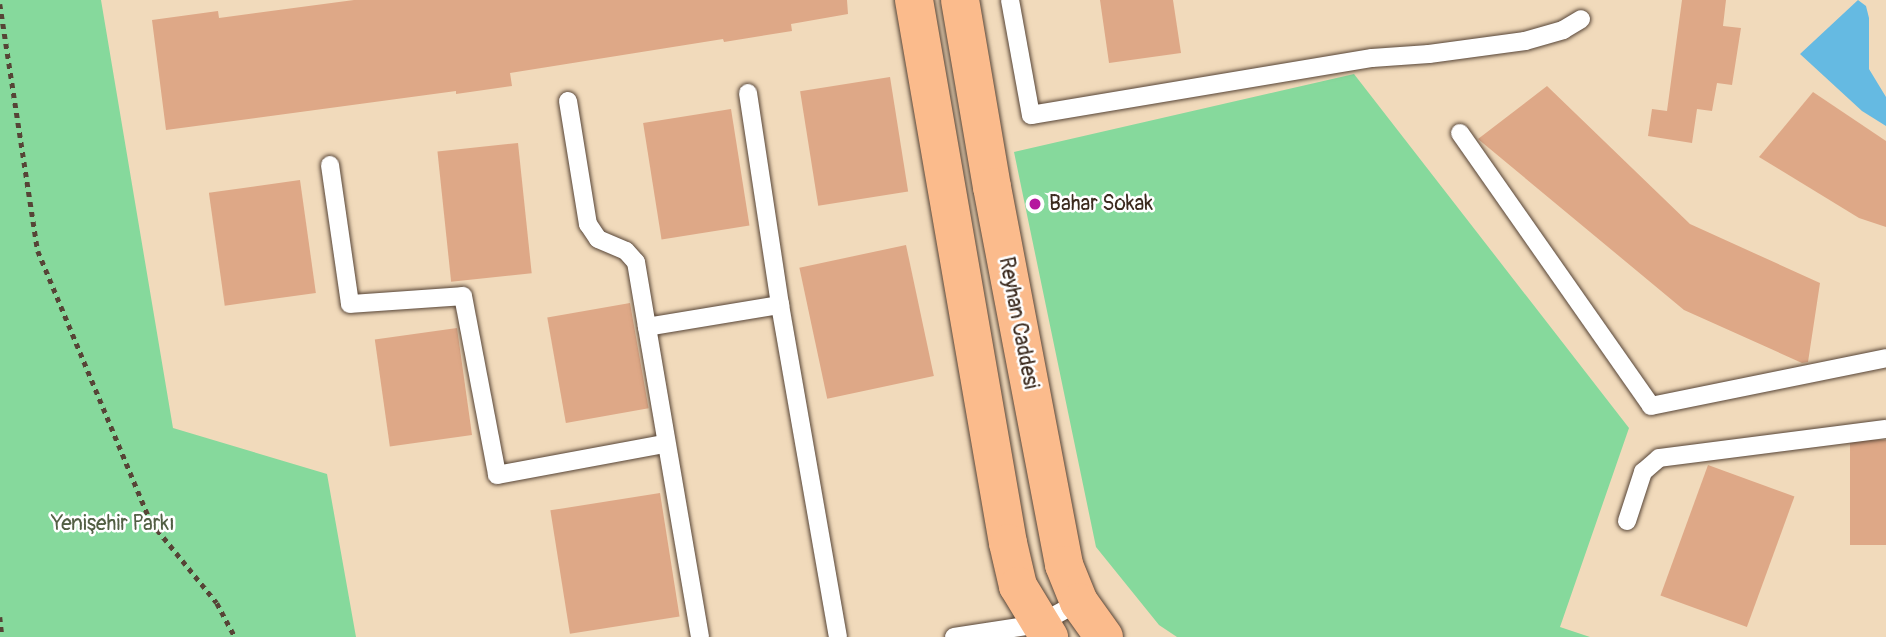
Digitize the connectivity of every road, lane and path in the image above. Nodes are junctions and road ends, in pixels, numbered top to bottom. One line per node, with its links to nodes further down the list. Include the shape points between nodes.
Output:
1 (914, 0): 18 (main road, via 1008,543 1018,586)
2 (960, 0): 16 (main road, Reyhan Caddesi, via 1064,565)
3 (1010, 0): 5 (lane, via 1031,115 1373,58 1525,41 1563,30)
4 (0, 4): 20 (path, via 38,251 151,522 217,603)
5 (1581, 19)
6 (748, 93): 10 (lane)
7 (568, 101): 11 (lane, via 588,224 598,239 626,251 636,262)
8 (1460, 134): 12 (lane, via 1651,407)
9 (330, 165): 14 (lane, via 350,304 463,296 498,475)
10 (780, 305): 11 (lane); 22 (lane)
11 (647, 327): 14 (lane)
12 (1886, 358)
13 (1886, 429): 15 (lane, via 1659,458 1643,472)
14 (665, 444): 21 (lane)
15 (1628, 521)
16 (1079, 602): 18 (lane); 24 (main road, Reyhan Caddesi)
17 (0, 617): 19 (path)
18 (1044, 630): 23 (lane)
19 (2, 637)
20 (235, 637)
21 (700, 637)
22 (838, 637)
23 (954, 637)
24 (1104, 637)

